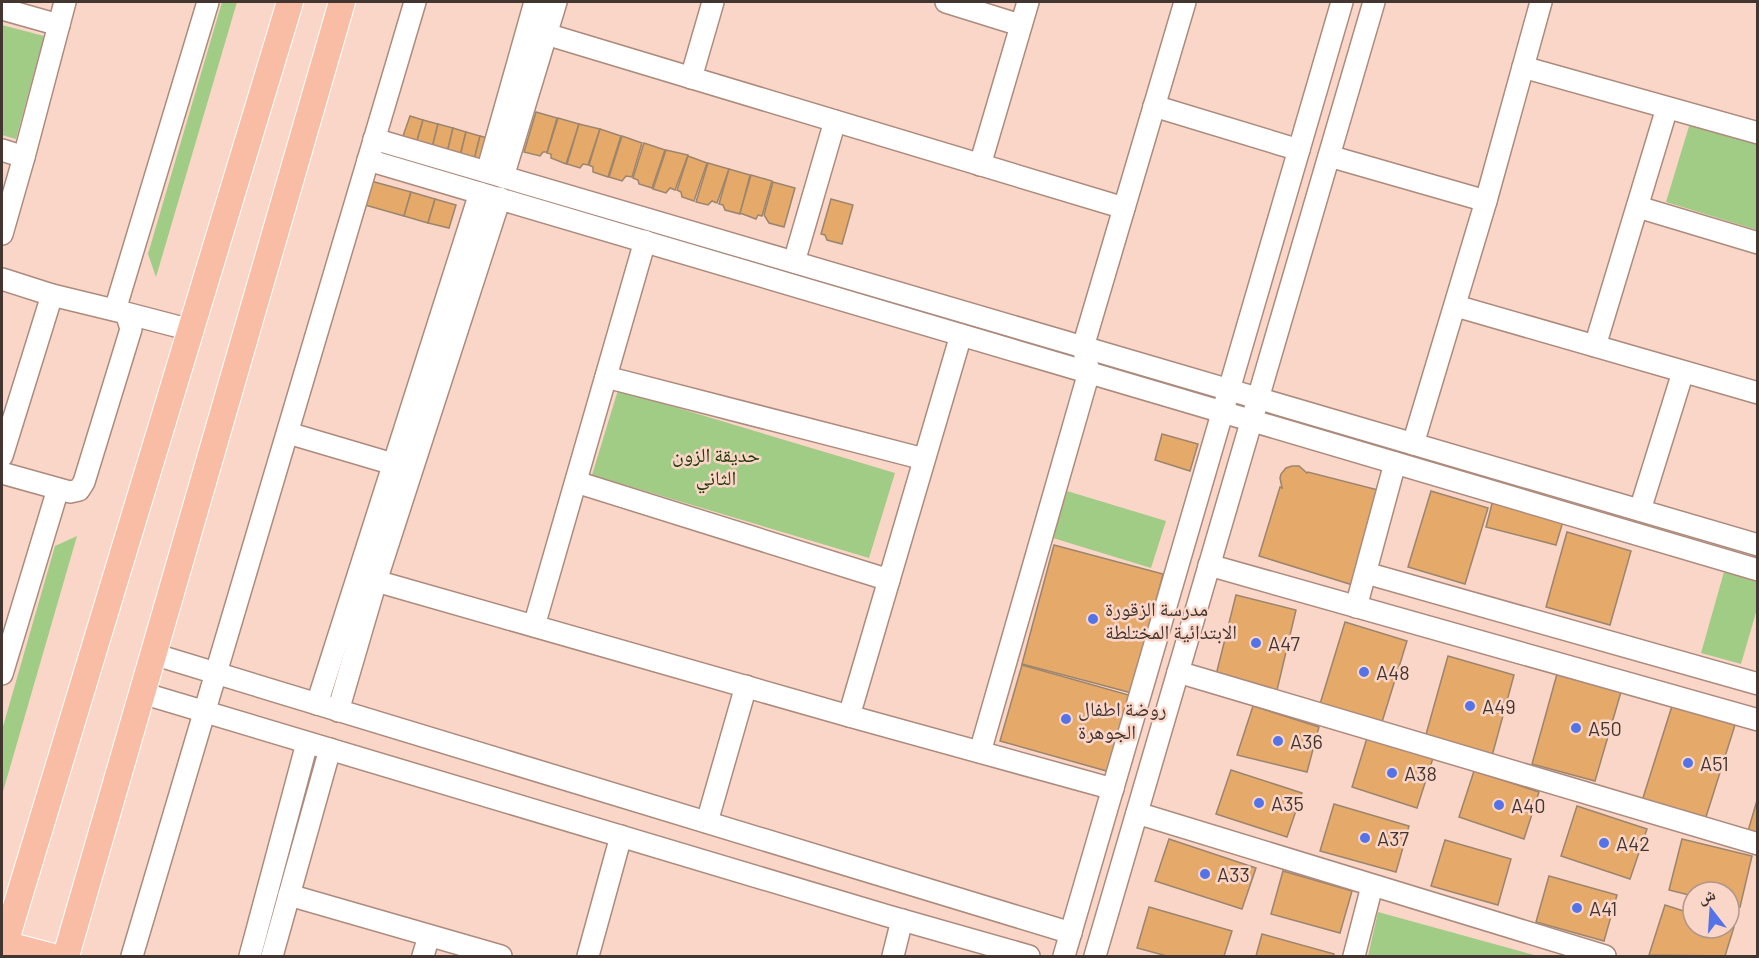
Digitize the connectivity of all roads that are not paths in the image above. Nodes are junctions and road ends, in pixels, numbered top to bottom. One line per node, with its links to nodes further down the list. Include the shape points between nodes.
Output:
1 (65, 2): 16 (street)
2 (208, 2): 44 (street)
3 (290, 2): 45 (main road)
4 (342, 2): 75 (main road)
5 (415, 2): 25 (street)
6 (535, 2): 32 (street)
7 (556, 2): 18 (street)
8 (713, 2): 20 (street)
9 (946, 2): 17 (street)
10 (1028, 2): 17 (street)
11 (1185, 2): 21 (street)
12 (1342, 2): 27 (street)
13 (1374, 2): 28 (street)
14 (1541, 2): 19 (street)
15 (2, 9): 16 (street)
16 (59, 25): 29 (street)
17 (1020, 25): 31 (street)
18 (546, 34): 20 (street); 32 (street)
19 (1523, 67): 22 (street); 34 (street)
20 (691, 78): 23 (street)
21 (1154, 106): 27 (street); 36 (street)
22 (1667, 108): 24 (street); 35 (street)
23 (835, 121): 31 (street); 40 (street)
24 (1758, 133)
25 (374, 139): 30 (street); 32 (street)
26 (2, 150): 29 (street)
27 (1299, 150): 52 (street)
28 (1329, 156): 34 (street); 54 (street)
29 (24, 157): 37 (street)
30 (368, 160): 33 (street); 57 (street)
31 (980, 165): 36 (street)
32 (495, 174): 33 (street); 40 (street)
33 (489, 195): 38 (street); 62 (street); 72 (street)
34 (1486, 201): 43 (street)
35 (1638, 207): 39 (street); 47 (street)
36 (1124, 208): 48 (street)
37 (2, 234)
38 (645, 241): 46 (street); 51 (street)
39 (1758, 243)
40 (794, 262): 48 (street)
41 (2, 279): 42 (street)
42 (52, 295): 44 (street); 59 (street)
43 (1456, 306): 47 (street); 58 (street)
44 (118, 311): 45 (street); 65 (street, via 127,316 131,330 84,482 75,492)
45 (191, 330): 100 (main road)
46 (962, 335): 49 (street); 60 (street)
47 (1595, 346): 50 (street)
48 (1083, 347): 49 (street); 52 (street)
49 (1089, 372): 55 (street); 89 (street)
50 (1683, 372): 53 (street); 66 (street)
51 (606, 377): 60 (street); 64 (street)
52 (1229, 390): 54 (street); 55 (street)
53 (1758, 393)
54 (1258, 398): 56 (street); 58 (street)
55 (1223, 412): 56 (street); 90 (street)
56 (1252, 420): 61 (street); 68 (street)
57 (288, 433): 62 (street); 78 (street)
58 (1413, 444): 66 (street)
59 (2, 448)
60 (924, 459): 71 (street)
61 (1395, 463): 69 (street); 70 (street)
62 (393, 464): 82 (street)
63 (2, 472): 65 (street)
64 (576, 482): 71 (street); 74 (street)
65 (58, 489): 77 (street)
66 (1640, 510): 67 (street)
67 (1758, 545)
68 (1209, 565): 73 (street); 76 (street)
69 (1758, 570)
70 (1366, 573): 73 (street); 79 (street)
71 (889, 580): 85 (street)
72 (376, 581): 74 (street); 83 (street)
73 (1356, 607): 86 (street)
74 (534, 626): 80 (street)
75 (153, 654): 78 (street); 81 (main road)
76 (1178, 672): 91 (street); 94 (street)
77 (2, 674)
78 (216, 674): 82 (street); 84 (street)
79 (1758, 684)
80 (746, 686): 85 (street); 92 (street)
81 (142, 693): 84 (street); 102 (main road)
82 (317, 704): 83 (street)
83 (338, 711): 92 (street)
84 (204, 712): 87 (street); 103 (street)
85 (849, 716): 89 (street)
86 (1758, 720)
87 (307, 742): 88 (street); 104 (street)
88 (330, 749): 93 (street); 96 (street)
89 (980, 752): 90 (street)
90 (1113, 789): 98 (street)
91 (1137, 813): 95 (street); 112 (street)
92 (707, 822): 98 (street)
93 (621, 836): 97 (street); 108 (street)
94 (1758, 844)
95 (1372, 886): 113 (street); 114 (street)
96 (289, 895): 99 (street); 105 (street)
97 (902, 920): 109 (street); 110 (street)
98 (1071, 933): 111 (street)
99 (429, 936): 106 (street); 107 (street)
100 (3, 949): 101 (main road)
101 (50, 957)
102 (66, 957)
103 (132, 957)
104 (250, 957)
105 (272, 957)
106 (423, 957)
107 (501, 957)
108 (588, 957)
109 (893, 957)
110 (1029, 957)
111 (1064, 957)
112 (1095, 957)
113 (1354, 957)
114 (1605, 957)

